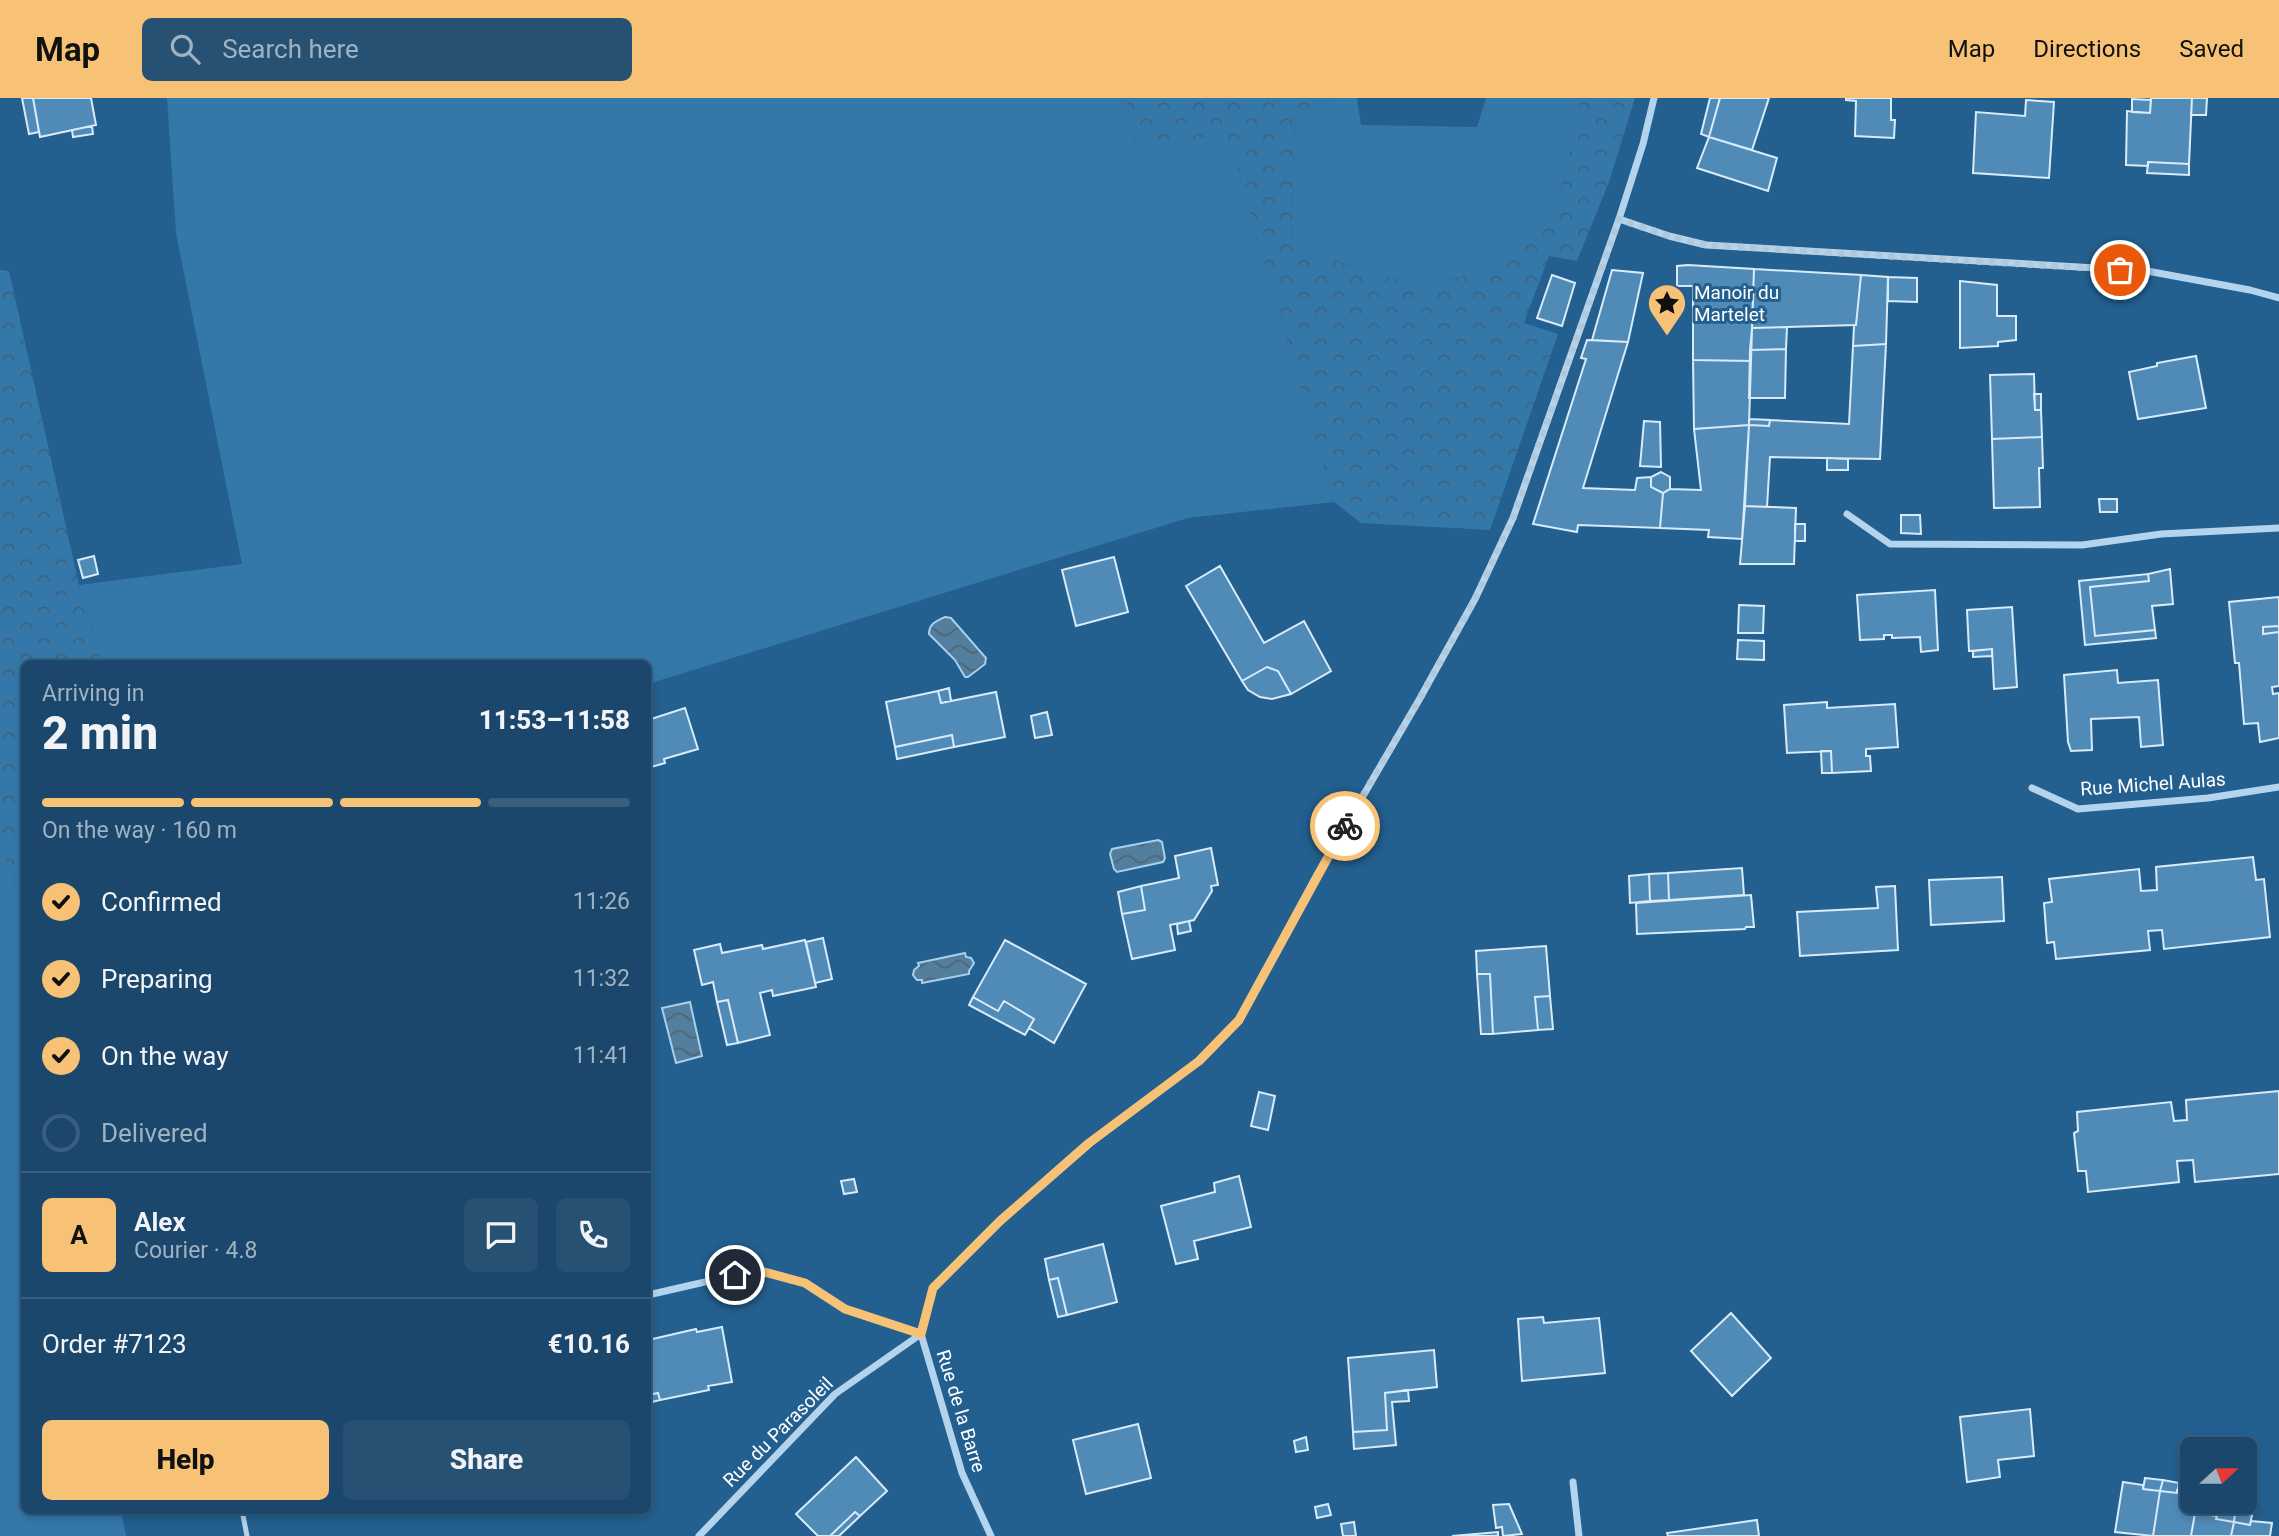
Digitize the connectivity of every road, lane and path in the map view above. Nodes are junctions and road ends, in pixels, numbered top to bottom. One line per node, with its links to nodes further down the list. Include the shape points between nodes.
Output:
1 (1654, 98): 2 (street, Rue de la Barre)
2 (1619, 219): 3 (street, via 1706,245 2147,271); 9 (street, Rue de la Barre, via 1513,518 1475,599 1239,1020 1199,1061 1089,1143 1000,1221 933,1288)
3 (2279, 298)
4 (1847, 514): 5 (street, via 1890,544 2082,545 2161,534)
5 (2279, 528)
6 (2279, 787): 7 (street, Rue Michel Aulas, via 2078,809)
7 (2032, 788)
8 (651, 1294): 9 (street, via 757,1270 805,1283 845,1309)
9 (921, 1334): 13 (street, Rue du Parasoleil, via 835,1394); 14 (street, Rue de la Barre, via 962,1473)
10 (1573, 1482): 15 (street)
11 (243, 1514): 12 (lane)
12 (247, 1536)
13 (699, 1536)
14 (991, 1536)
15 (1579, 1536)

